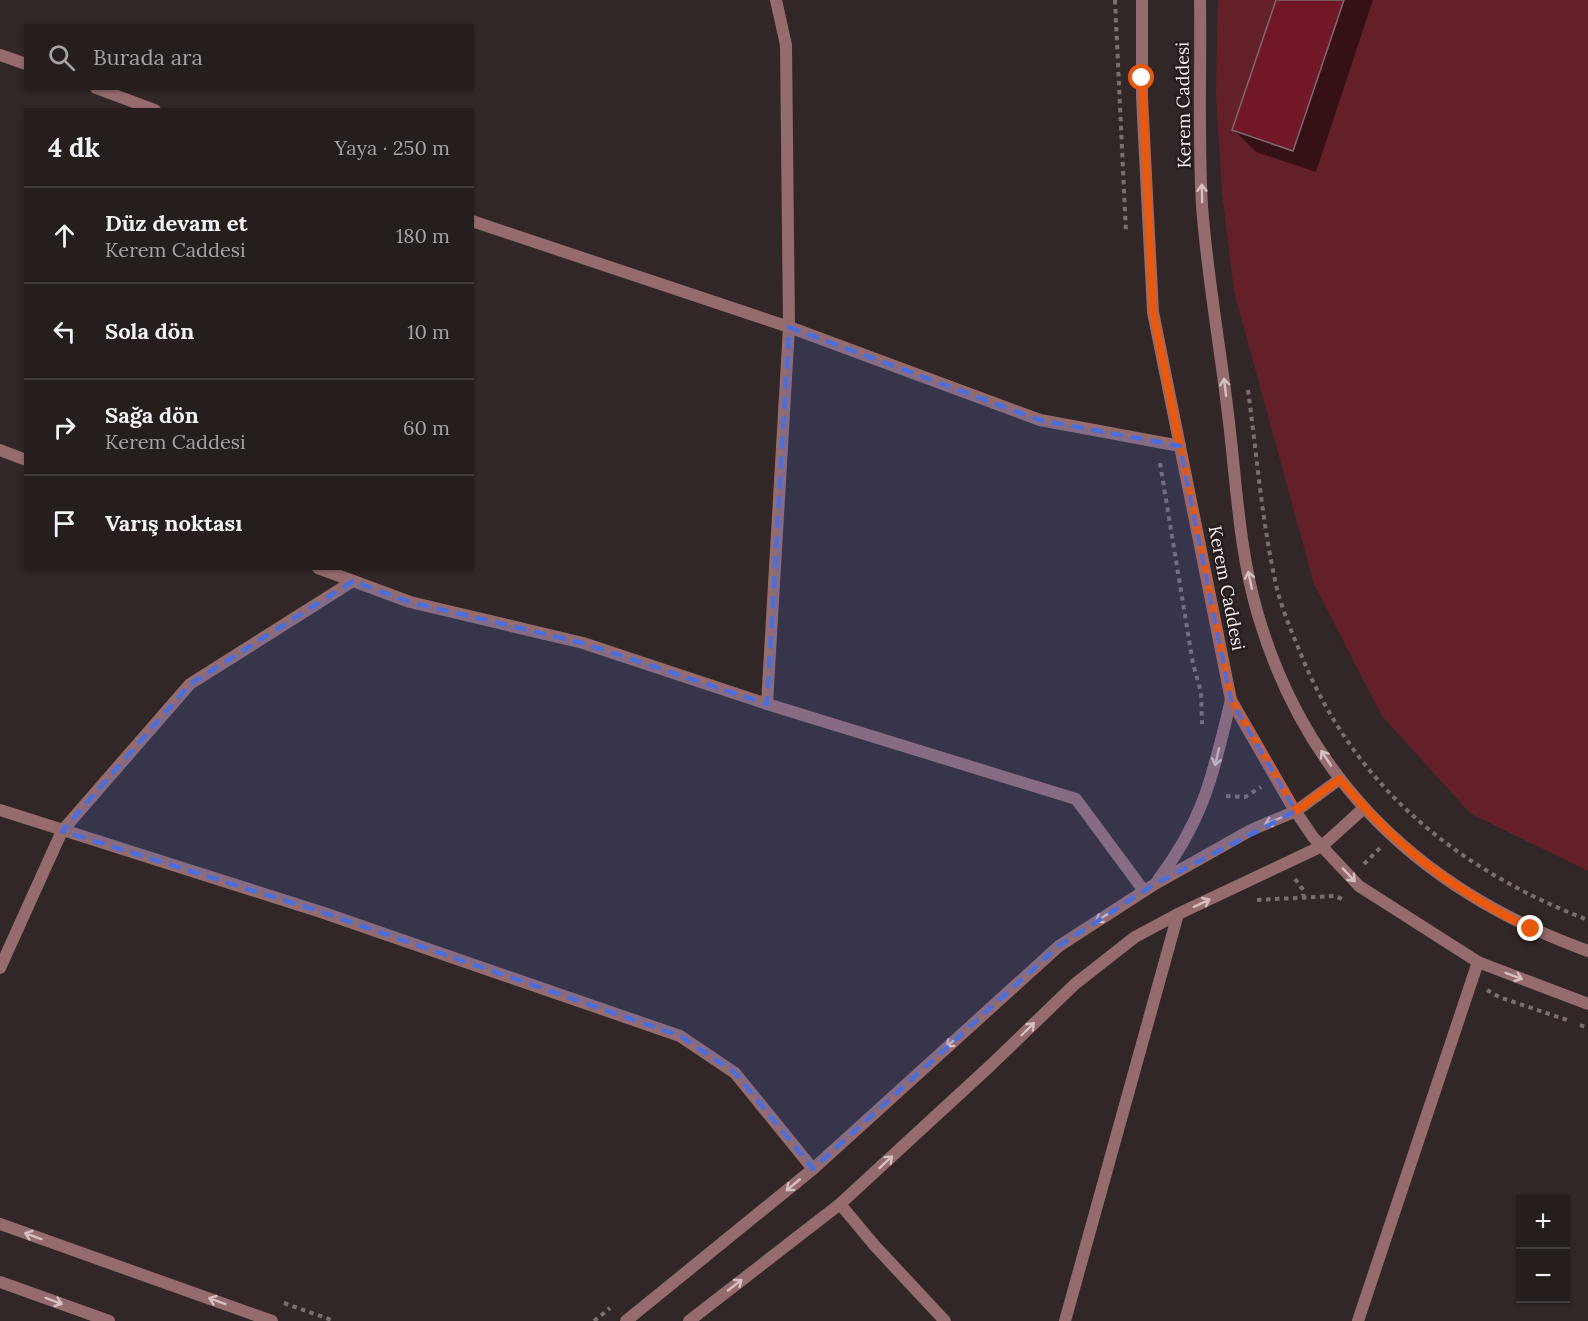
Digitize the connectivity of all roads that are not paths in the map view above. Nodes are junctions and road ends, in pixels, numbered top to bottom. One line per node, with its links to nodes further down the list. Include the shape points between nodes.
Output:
1 (776, 0): 9 (street, via 786,45)
2 (1142, 0): 10 (street, Kerem Caddesi, via 1142,97 1153,312)
3 (1200, 0): 17 (street, Kerem Caddesi, one-way to 3, via 1320,751 1283,682 1257,613 1248,573 1203,207)
4 (0, 55): 5 (street)
5 (24, 63)
6 (101, 90): 7 (street)
7 (150, 108)
8 (474, 222): 9 (street)
9 (789, 327): 10 (street, via 1040,420); 16 (street)
10 (1180, 446): 15 (street, Kerem Caddesi)
11 (0, 450): 12 (street)
12 (24, 459)
13 (323, 570): 14 (street)
14 (353, 581): 16 (street, via 410,602 583,644); 21 (street, via 190,684)
15 (1231, 700): 20 (street, Kerem Caddesi); 23 (street, one-way to 23, via 1201,812 1180,852)
16 (767, 704): 24 (street, via 1076,799)
17 (1340, 779): 18 (street, Kerem Caddesi); 20 (street)
18 (1364, 808): 22 (street); 26 (street, Kerem Caddesi, via 1391,835 1465,894 1531,929)
19 (0, 810): 21 (street)
20 (1296, 811): 22 (street, Kerem Caddesi); 23 (street, one-way to 23, via 1251,830)
21 (62, 831): 28 (street); 30 (street, via 321,912 680,1036 735,1073)
22 (1322, 846): 25 (street, one-way to 22); 27 (street, Kerem Caddesi, one-way to 27, via 1359,886)
23 (1155, 884): 24 (street)
24 (1144, 891): 30 (street, one-way to 30, via 1059,946)
25 (1178, 914): 31 (street, one-way to 25, via 1075,984 1136,937); 39 (street)
26 (1588, 951)
27 (1478, 962): 29 (street, Kerem Caddesi, one-way to 29); 40 (street)
28 (0, 968)
29 (1588, 1004)
30 (813, 1169): 36 (street, one-way to 36)
31 (840, 1204): 37 (street, one-way to 31); 38 (street)
32 (0, 1224): 35 (street, one-way to 32)
33 (0, 1282): 34 (street, one-way to 34)
34 (109, 1321)
35 (272, 1321)
36 (626, 1321)
37 (688, 1321)
38 (945, 1321)
39 (1065, 1321)
40 (1358, 1321)

